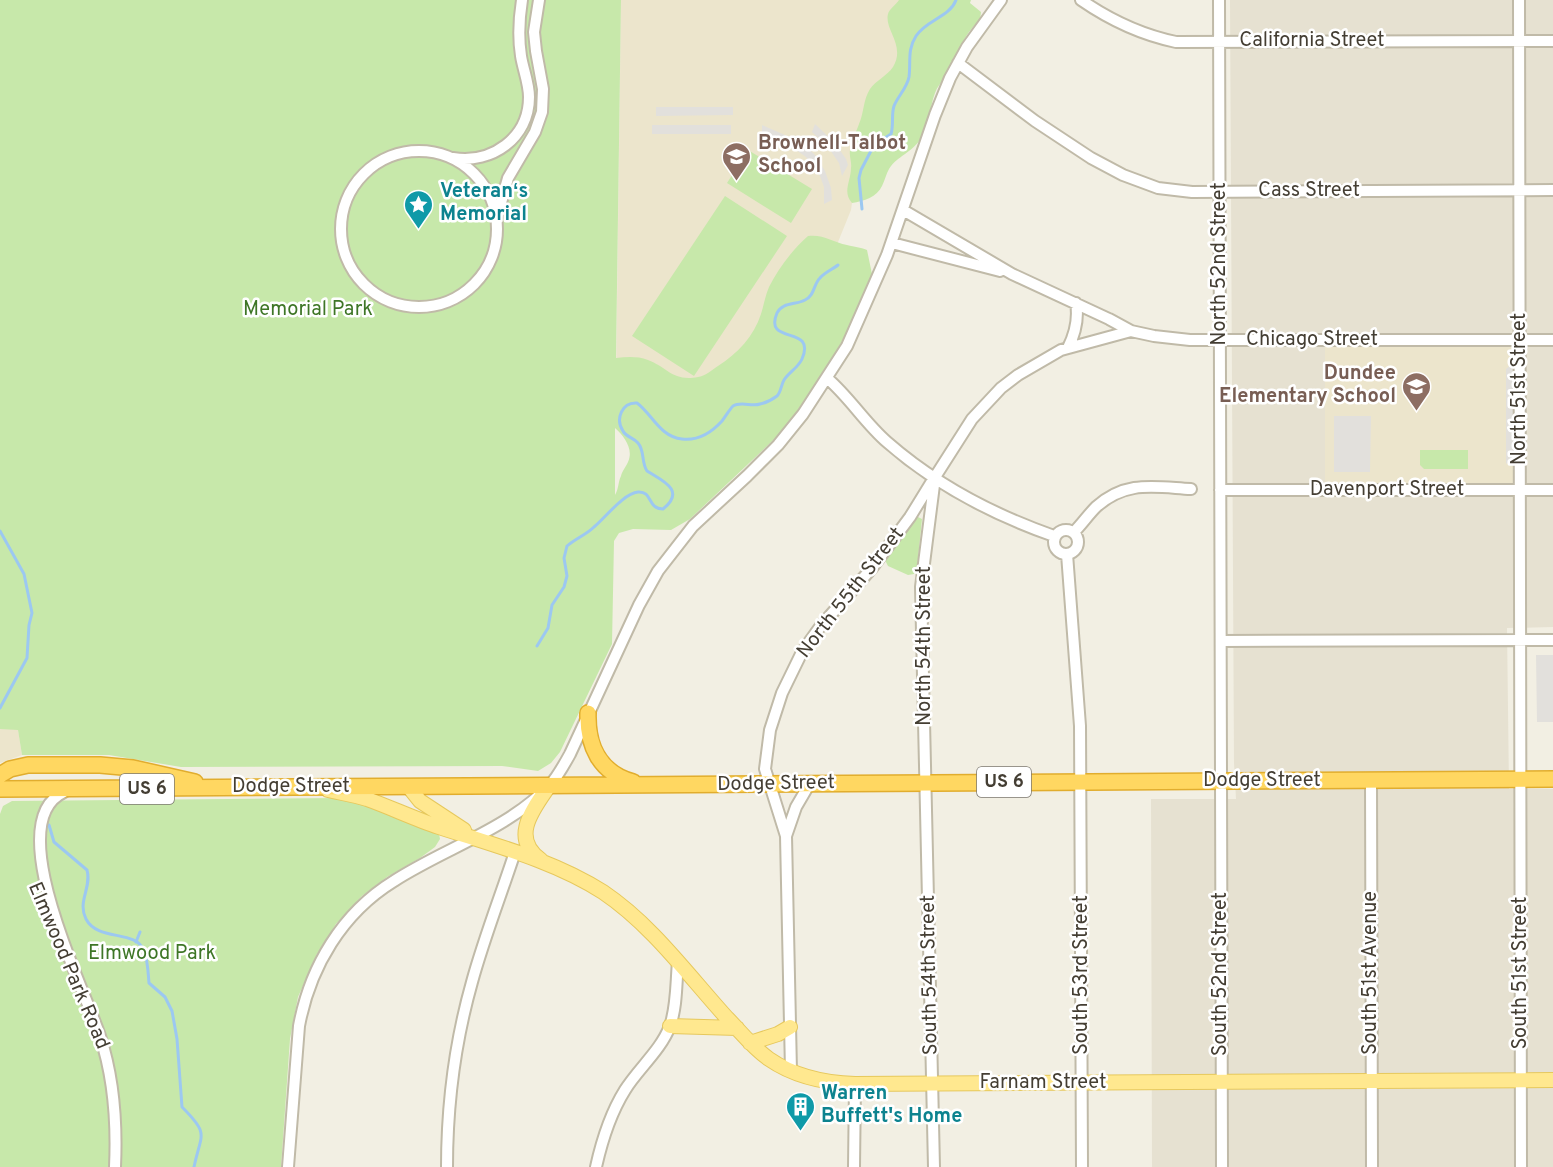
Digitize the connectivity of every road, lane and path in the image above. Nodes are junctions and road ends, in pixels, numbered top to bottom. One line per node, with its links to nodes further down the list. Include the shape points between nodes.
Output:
1 (522, 0): 11 (street, via 519,43 529,97 524,122 512,140 494,153 473,159)
2 (538, 0): 16 (street, via 534,32 543,89 542,112 536,132 508,178)
3 (1001, 0): 10 (street)
4 (1081, 0): 7 (street, California Street, via 1114,20 1158,38 1188,43)
5 (1220, 0): 7 (street, North 52nd Street)
6 (1519, 0): 8 (street, North 51st Street)
7 (1220, 41): 8 (street, California Street); 13 (street, North 52nd Street)
8 (1519, 41): 9 (street, California Street); 14 (street, North 51st Street)
9 (1553, 41)
10 (958, 63): 13 (street, Cass Street, via 1035,121 1123,175 1170,190); 15 (street, via 935,115)
11 (450, 158): 16 (street, via 480,180); 16 (street, via 427,152 402,153 377,163 358,181 343,209 341,229 345,254 357,278 381,298 399,305 425,307 450,301 472,287 488,266 496,242)
12 (1553, 190): 14 (street, Cass Street)
13 (1220, 191): 14 (street, Cass Street); 21 (street, North 52nd Street)
14 (1519, 191): 22 (street, North 51st Street)
15 (903, 210): 17 (street); 18 (street, Chicago Street)
16 (497, 220)
17 (891, 243): 18 (street, Chicago Street); 25 (street, via 863,313)
18 (1012, 274): 19 (street, Chicago Street)
19 (1076, 303): 20 (street, Chicago Street); 24 (street, via 1076,325)
20 (1131, 331): 21 (street, Chicago Street, via 1177,339); 24 (street, North 54th Street)
21 (1220, 340): 22 (street, Chicago Street); 28 (street, North 52nd Street)
22 (1520, 340): 23 (street, Chicago Street); 29 (street, North 51st Street)
23 (1553, 340)
24 (1068, 348): 26 (street, North 54th Street, via 1037,363 1001,388 972,418)
25 (828, 379): 26 (street, via 886,441); 37 (street, via 778,445 674,548 639,605)
26 (934, 477): 32 (street, via 1000,515); 45 (street, North 54th Street, via 921,587); 46 (street, North 55th Street, via 872,568 802,651 770,730 765,769)
27 (1191, 489): 31 (street, via 1149,485 1125,489 1098,506)
28 (1220, 490): 29 (street, Davenport Street); 36 (street, North 52nd Street)
29 (1520, 490): 30 (street, Davenport Street); 34 (street, North 51st Street)
30 (1553, 490)
31 (1074, 532): 32 (street, via 1064,530); 33 (street, via 1078,544)
32 (1054, 536): 33 (street, via 1056,549)
33 (1067, 554): 43 (street, South 53rd Street)
34 (1520, 640): 35 (street); 36 (street); 39 (street, North 51st Street)
35 (1553, 640)
36 (1221, 641): 42 (street, North 52nd Street)
37 (588, 713): 47 (highway, via 588,732 600,760 612,774); 49 (street, via 570,754)
38 (0, 775): 51 (highway, via 28,765 100,765 133,768)
39 (1521, 779): 40 (highway, Dodge Street / US 6); 41 (highway, Dodge Street / US 6); 66 (street, South 51st Street)
40 (1553, 779)
41 (1371, 780): 42 (highway, Dodge Street / US 6); 68 (street, South 51st Avenue)
42 (1221, 781): 43 (highway, Dodge Street / US 6); 69 (street, South 52nd Street)
43 (1081, 782): 45 (highway, Dodge Street / US 6); 70 (street, South 53rd Street)
44 (810, 783): 45 (highway, Dodge Street / US 6); 46 (highway, Dodge Street / US 6); 55 (street)
45 (926, 783): 72 (street, South 54th Street)
46 (768, 784): 47 (highway, Dodge Street / US 6); 55 (street, North 55th Street)
47 (645, 785): 49 (highway, Dodge Street / US 6)
48 (408, 786): 49 (highway, Dodge Street / US 6); 50 (highway, Dodge Street / US 6); 56 (main road, Farnam Street, via 420,801)
49 (549, 786): 56 (street); 58 (main road, via 529,816 526,836 536,857)
50 (314, 787): 51 (highway, Dodge Street / US 6); 56 (main road, Farnam Street, via 365,798)
51 (221, 788): 53 (highway, Dodge Street / US 6)
52 (0, 789): 53 (highway, Dodge Street / US 6)
53 (73, 790): 54 (street, via 54,795)
54 (32, 813)
55 (786, 836): 62 (street)
56 (475, 837): 57 (main road, Farnam Street); 74 (street, via 384,888 359,909 329,946 311,981 299,1026)
57 (515, 852): 58 (main road, Farnam Street); 75 (street, via 464,1014 452,1082)
58 (550, 866): 60 (main road, Farnam Street, via 585,882 622,906)
59 (43, 915): 73 (street, Elmwood Park Road, via 91,1013 107,1059 114,1108)
60 (678, 962): 61 (street); 63 (main road, Farnam Street)
61 (670, 1026): 63 (main road); 76 (street, via 625,1090 602,1141)
62 (790, 1027): 64 (main road); 65 (street)
63 (737, 1028): 64 (main road, Farnam Street)
64 (750, 1043): 65 (main road, Farnam Street)
65 (791, 1071): 71 (main road, Farnam Street, via 816,1080)
66 (1521, 1080): 67 (main road, Farnam Street); 68 (main road, Farnam Street); 82 (street, South 51st Street)
67 (1553, 1080)
68 (1372, 1081): 69 (main road, Farnam Street); 81 (street, South 51st Avenue)
69 (1221, 1082): 70 (main road, Farnam Street); 80 (street, South 52nd Street)
70 (1082, 1083): 72 (main road, Farnam Street); 79 (street, South 53rd Street)
71 (855, 1084): 72 (main road, Farnam Street); 77 (street)
72 (932, 1084): 78 (street, South 54th Street)
73 (115, 1167)
74 (288, 1167)
75 (447, 1167)
76 (596, 1167)
77 (854, 1167)
78 (934, 1167)
79 (1082, 1167)
80 (1222, 1167)
81 (1372, 1167)
82 (1521, 1167)

